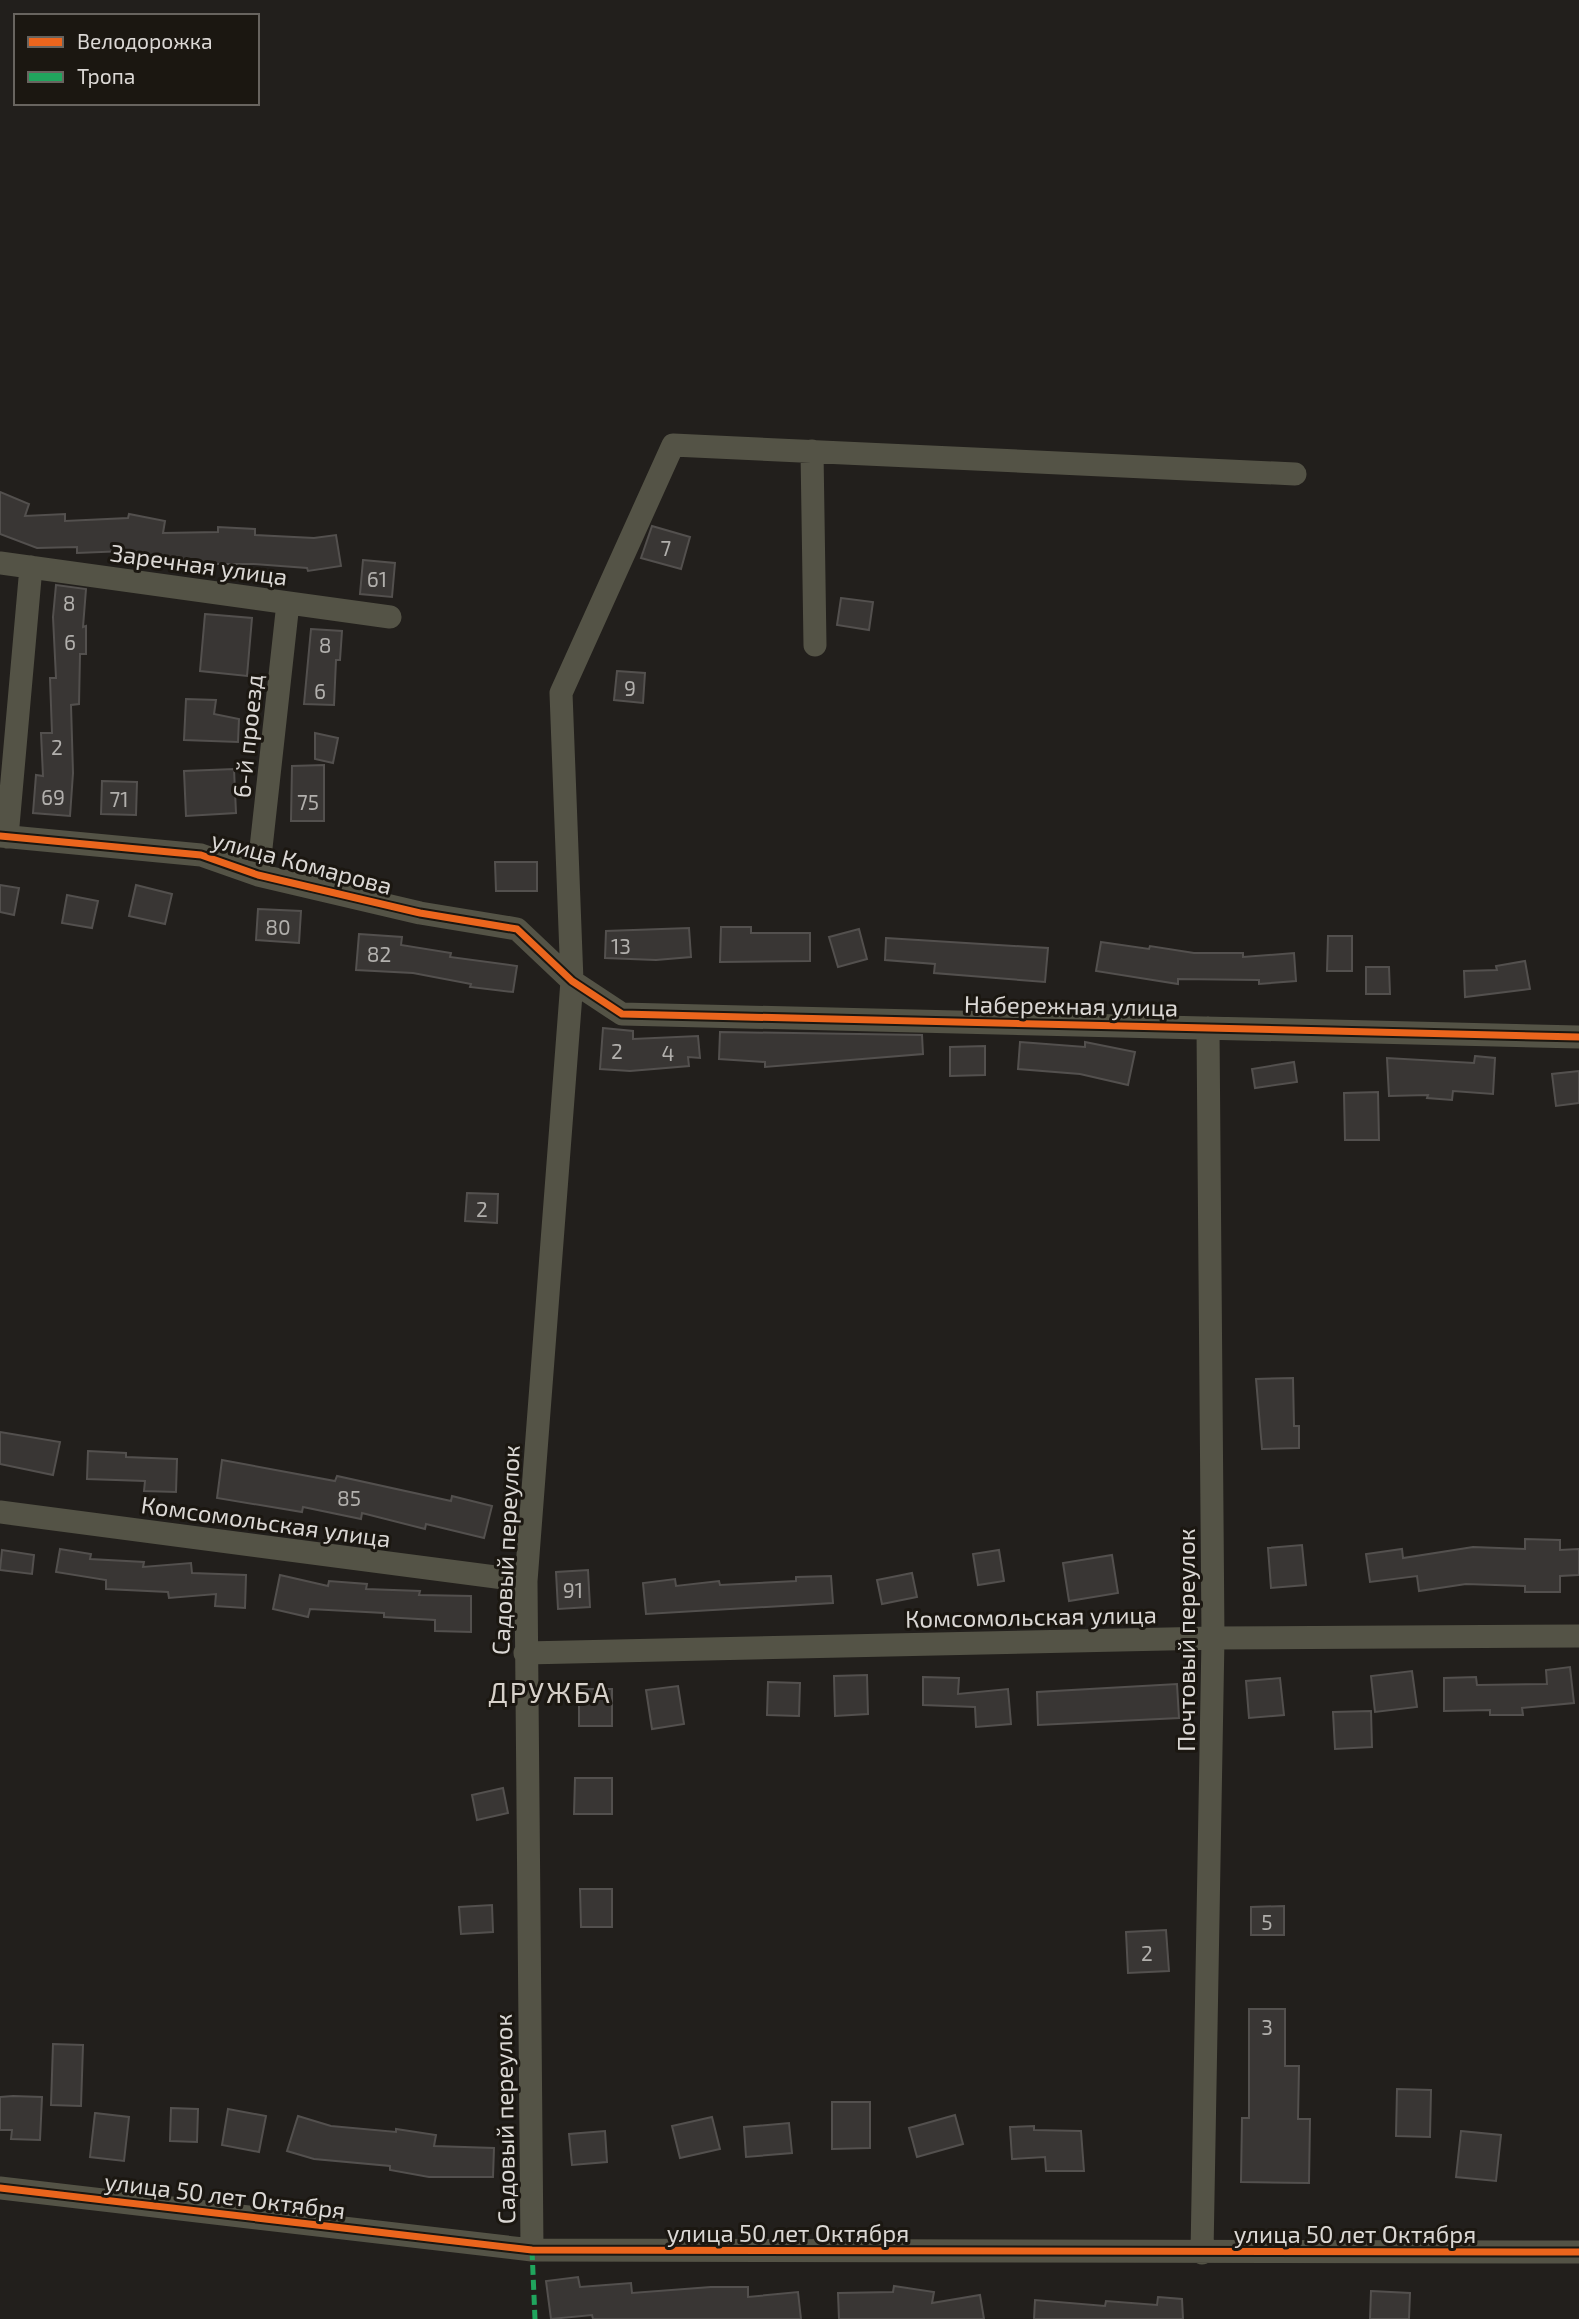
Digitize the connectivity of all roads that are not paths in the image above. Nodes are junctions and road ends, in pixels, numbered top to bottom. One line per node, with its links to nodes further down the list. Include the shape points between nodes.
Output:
1 (812, 451): 2 (street); 7 (street); 10 (street, Садовый переулок, via 673,445 561,694)
2 (1296, 474)
3 (0, 562): 4 (street, Заречная улица)
4 (31, 567): 5 (street, Заречная улица); 8 (street)
5 (288, 603): 6 (street, Заречная улица); 9 (street, 6-й проезд)
6 (390, 617)
7 (814, 645)
8 (3, 837): 9 (street, улица Комарова, via 201,855)
9 (258, 875): 10 (street, улица Комарова, via 419,913 517,929)
10 (572, 981): 11 (street, Набережная улица, via 622,1014); 14 (street, Садовый переулок)
11 (1208, 1028): 12 (street, Набережная улица); 16 (street, Почтовый переулок)
12 (1579, 1037)
13 (0, 1512): 14 (street, Комсомольская улица)
14 (526, 1581): 17 (street, Садовый переулок)
15 (1579, 1636): 16 (street, Комсомольская улица)
16 (1213, 1638): 17 (street, Комсомольская улица); 21 (street, Почтовый переулок)
17 (526, 1653): 19 (street, Садовый переулок)
18 (0, 2188): 19 (street, улица 50 лет Октября)
19 (532, 2250): 21 (street, улица 50 лет Октября)
20 (1579, 2252): 21 (street, улица 50 лет Октября)
21 (1202, 2253)

